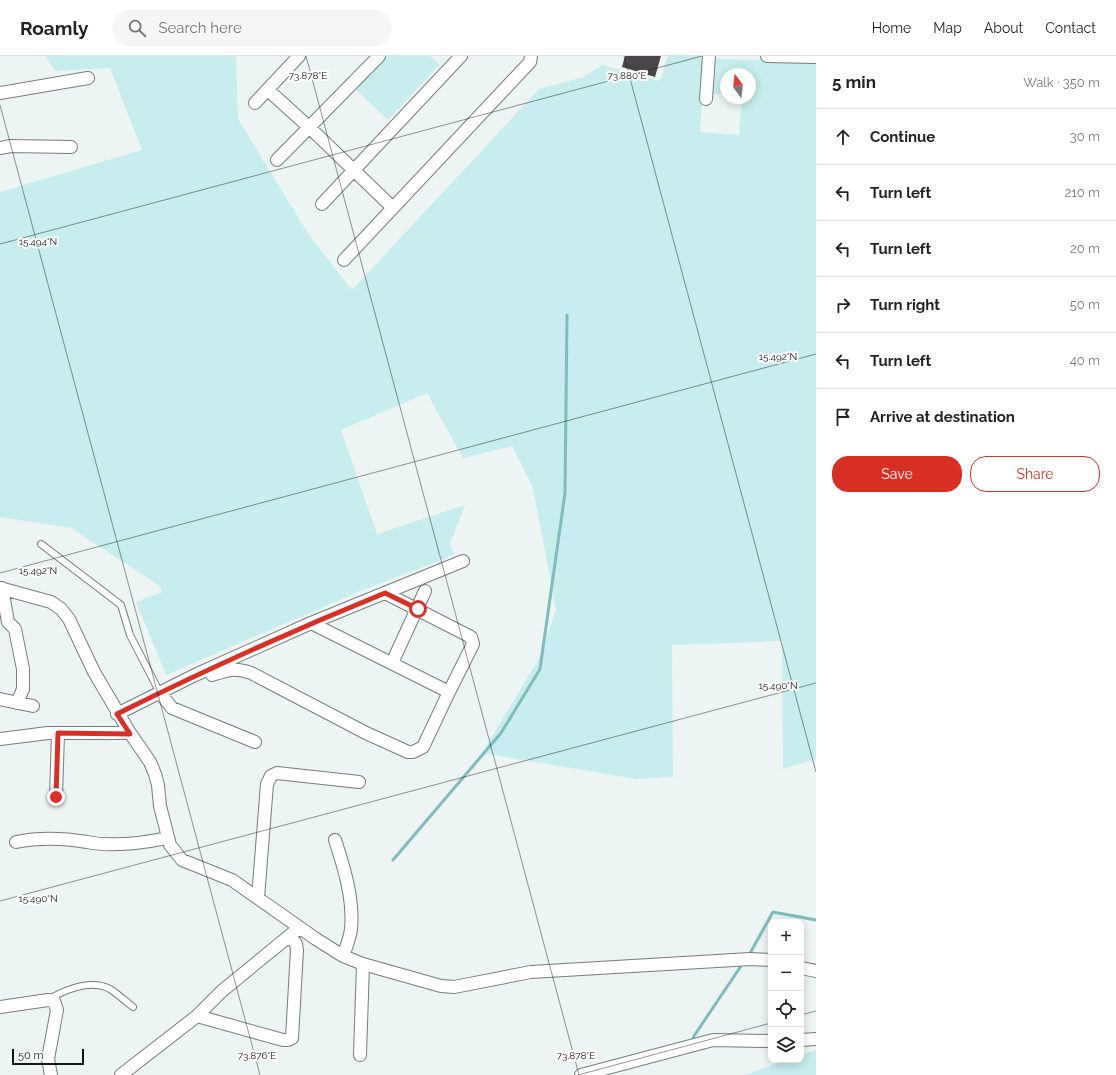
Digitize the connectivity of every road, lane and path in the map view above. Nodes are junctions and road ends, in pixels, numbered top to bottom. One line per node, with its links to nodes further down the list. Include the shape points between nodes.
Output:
1 (299, 56): 9 (street)
2 (379, 56): 13 (street)
3 (461, 56): 17 (street)
4 (531, 56): 19 (street, via 530,62)
5 (709, 56): 11 (street)
6 (767, 56): 7 (street)
7 (816, 57)
8 (88, 78): 10 (street)
9 (268, 90): 12 (street); 13 (street)
10 (0, 93)
11 (706, 99)
12 (255, 103)
13 (310, 128): 16 (street); 17 (street)
14 (71, 147): 15 (street)
15 (0, 148)
16 (277, 160)
17 (353, 169): 18 (street); 19 (street)
18 (322, 204)
19 (393, 208): 20 (street)
20 (344, 260)
21 (41, 544): 31 (lane, via 121,605 130,635)
22 (463, 561): 25 (street)
23 (1, 588): 33 (street, via 8,622 15,629 23,669 23,689); 35 (street, via 51,602 61,608)
24 (425, 591): 26 (street)
25 (385, 593): 26 (street); 27 (street)
26 (418, 609): 28 (street); 30 (street, via 465,632 473,639 473,644)
27 (311, 623): 28 (street); 29 (street)
28 (392, 663): 30 (street)
29 (195, 675): 30 (street, via 206,676 231,669 245,671 366,734 408,752 423,747); 31 (street)
30 (449, 692)
31 (160, 693): 35 (street); 39 (street, via 172,708)
32 (0, 699): 33 (street)
33 (17, 703): 34 (street)
34 (33, 706)
35 (117, 714): 37 (street)
36 (58, 733): 37 (street); 38 (street); 41 (street)
37 (130, 734): 42 (street, via 150,762 155,774)
38 (0, 739)
39 (255, 742)
40 (359, 782): 45 (street, via 277,773 271,776 267,784)
41 (56, 797)
42 (168, 838): 44 (street, via 118,844 62,838); 45 (street, via 175,854 182,860 232,880)
43 (335, 840): 47 (street, via 351,911 351,930)
44 (16, 842)
45 (258, 898): 46 (street)
46 (295, 931): 47 (street); 55 (street, via 222,991); 55 (street, via 298,950 292,1038 283,1040)
47 (343, 956): 49 (street)
48 (768, 960): 49 (street, via 531,972 454,987 441,986)
49 (363, 964): 59 (street)
50 (804, 969): 51 (street)
51 (816, 972)
52 (48, 1000): 53 (street); 54 (lane, via 71,988 91,986 108,988); 60 (street, via 54,1001 57,1007 48,1059)
53 (0, 1007)
54 (133, 1007)
55 (197, 1016): 61 (street)
56 (816, 1039): 57 (street)
57 (804, 1040)
58 (768, 1041): 62 (street, via 713,1040)
59 (360, 1055)
60 (51, 1075)
61 (121, 1075)
62 (581, 1075)

